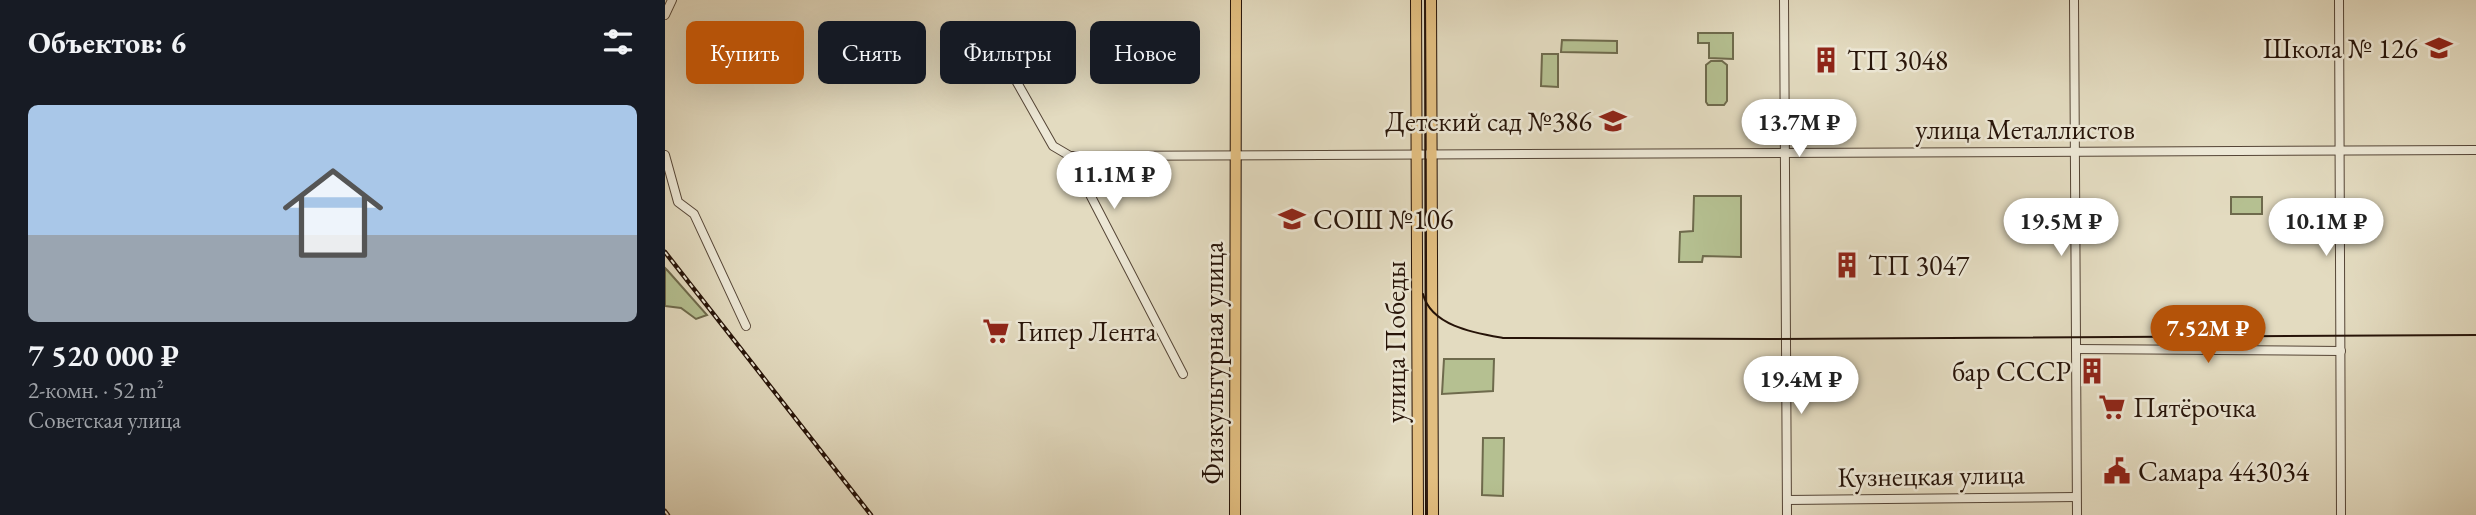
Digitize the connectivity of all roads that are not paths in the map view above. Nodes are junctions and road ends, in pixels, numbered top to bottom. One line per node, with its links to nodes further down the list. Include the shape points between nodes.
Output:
1 (672, 0): 8 (street)
2 (1236, 0): 18 (main road, Физкультурная улица)
3 (1416, 0): 15 (main road, улица Победы)
4 (1430, 0): 16 (main road, улица Победы)
5 (1784, 0): 13 (street)
6 (2074, 0): 12 (street)
7 (2339, 0): 10 (street)
8 (665, 15)
9 (1018, 84): 17 (street, via 1053,146)
10 (2340, 150): 11 (street, улица Металлистов); 12 (street, улица Металлистов); 21 (street)
11 (2476, 150)
12 (2075, 152): 13 (street, улица Металлистов); 20 (street)
13 (1785, 153): 16 (street, улица Металлистов); 24 (street)
14 (665, 155): 19 (street, via 678,202 694,214)
15 (1418, 155): 16 (street, улица Металлистов); 18 (street, улица Металлистов); 26 (main road, улица Победы)
16 (1431, 155): 27 (main road, улица Победы)
17 (1070, 156): 18 (street, улица Металлистов); 22 (street)
18 (1236, 156): 25 (main road, Физкультурная улица)
19 (746, 326)
20 (2076, 349): 21 (street); 23 (street)
21 (2341, 351): 30 (street)
22 (1183, 374)
23 (2077, 497): 24 (street, Кузнецкая улица); 29 (street)
24 (1787, 500): 28 (street)
25 (1235, 515)
26 (1418, 515)
27 (1433, 515)
28 (1787, 515)
29 (2077, 515)
30 (2341, 515)

